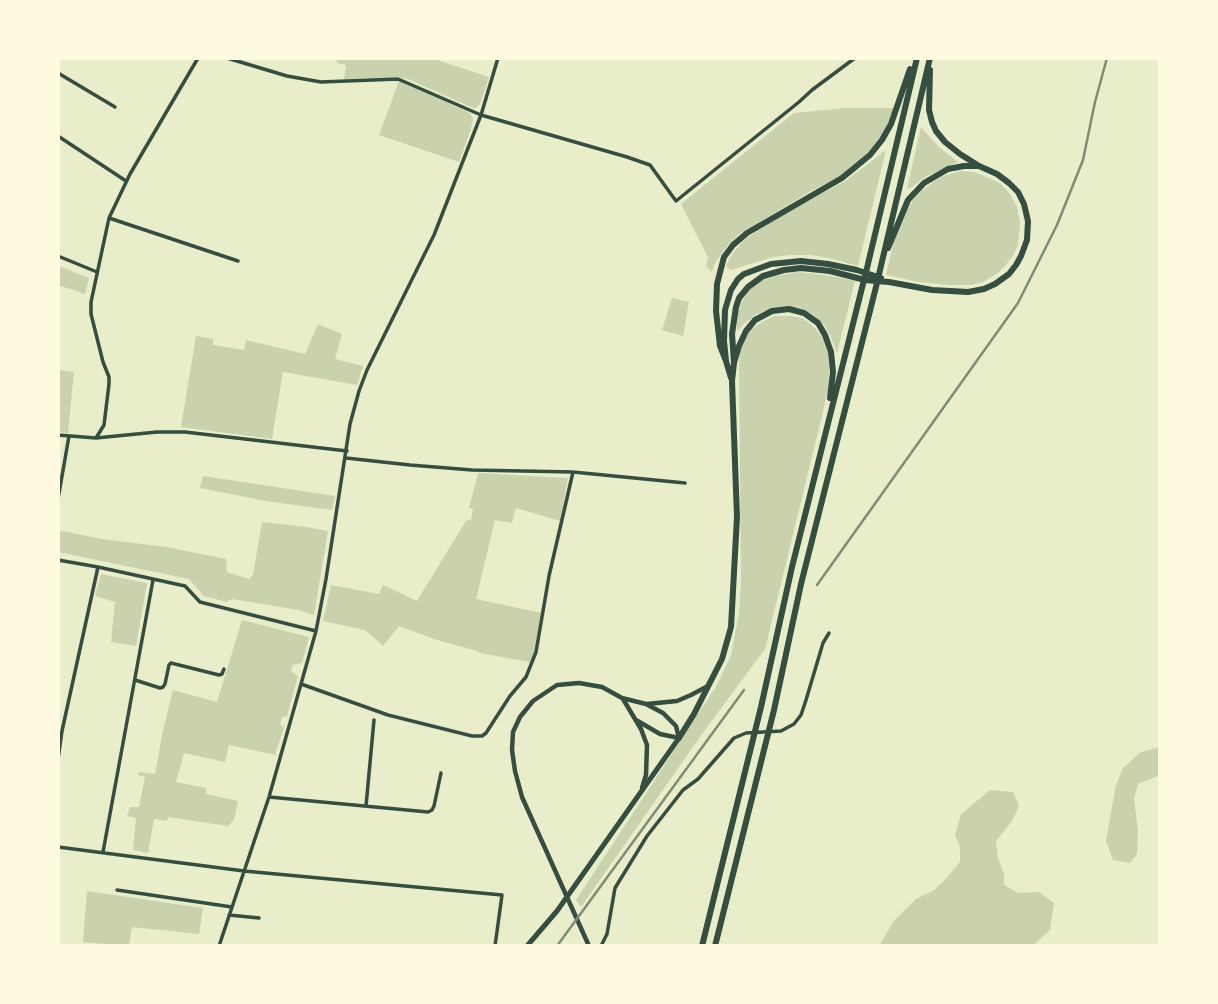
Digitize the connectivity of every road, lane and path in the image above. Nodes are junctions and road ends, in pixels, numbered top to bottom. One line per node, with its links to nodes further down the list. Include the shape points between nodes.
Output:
1 (198, 58): 12 (street)
2 (227, 58): 9 (street, via 321,82 398,79)
3 (498, 58): 9 (street)
4 (855, 58): 9 (street, via 676,201 650,166)
5 (916, 58): 19 (highway, via 889,128 870,155 838,181 747,233 724,257 716,284 716,311 720,346); 20 (highway)
6 (931, 58): 11 (highway, via 932,122 949,145); 16 (highway)
7 (58, 73): 8 (street)
8 (115, 107)
9 (481, 115): 24 (street, via 434,235 367,370 350,424)
10 (58, 136): 12 (street)
11 (979, 166): 16 (highway, via 944,171 915,191); 18 (highway, via 1009,183 1024,204 1027,240 1016,265 999,282 976,291)
12 (126, 181): 13 (street)
13 (109, 218): 15 (street); 17 (street)
14 (58, 256): 17 (street)
15 (238, 261)
16 (879, 271): 62 (highway)
17 (97, 272): 23 (street, via 91,314 109,384 104,425)
18 (889, 282): 19 (highway, via 801,268 763,275 739,298); 19 (highway, via 857,270 807,261 777,262 751,270 738,279 726,301 724,329)
19 (730, 362): 20 (highway, via 759,317 785,309 811,317 821,327 832,359); 37 (highway, via 737,517 731,627)
20 (825, 431): 61 (highway)
21 (58, 435): 22 (street)
22 (69, 436): 23 (street); 28 (street)
23 (96, 438): 24 (street, via 185,432)
24 (347, 451): 25 (street)
25 (346, 458): 26 (street, via 472,470); 32 (street)
26 (573, 472): 27 (street); 36 (street, via 533,663 486,733 472,736 387,715)
27 (685, 483)
28 (58, 499)
29 (58, 560): 30 (street)
30 (98, 567): 31 (street); 42 (street)
31 (153, 580): 32 (street, via 185,586 200,602); 35 (street)
32 (316, 631): 36 (street)
33 (829, 633): 60 (street, via 794,724 780,731 734,738 683,790 647,836 615,888)
34 (224, 669): 35 (street, via 219,675 171,663 163,687)
35 (134, 680): 50 (street)
36 (301, 684): 47 (street)
37 (709, 685): 39 (street, via 677,701); 43 (highway)
38 (622, 698): 39 (street); 41 (street); 59 (street, via 602,687 557,685 533,701 513,732 522,797)
39 (646, 704): 43 (street, via 676,726)
40 (374, 720): 48 (street)
41 (636, 720): 43 (street, via 660,734); 46 (street, via 647,745)
42 (60, 731): 44 (street)
43 (679, 738): 46 (main road)
44 (58, 759)
45 (441, 773): 48 (street, via 434,806 428,812)
46 (641, 793): 58 (main road)
47 (269, 797): 48 (street); 51 (street)
48 (366, 806)
49 (58, 847): 50 (street)
50 (103, 852): 51 (street)
51 (244, 871): 53 (street); 57 (street, via 502,895)
52 (117, 890): 53 (street)
53 (232, 906): 54 (street)
54 (229, 915): 55 (street); 56 (street)
55 (259, 918)
56 (219, 946)
57 (495, 946)
58 (527, 946)
59 (589, 946)
60 (601, 946)
61 (702, 946)
62 (715, 946)

